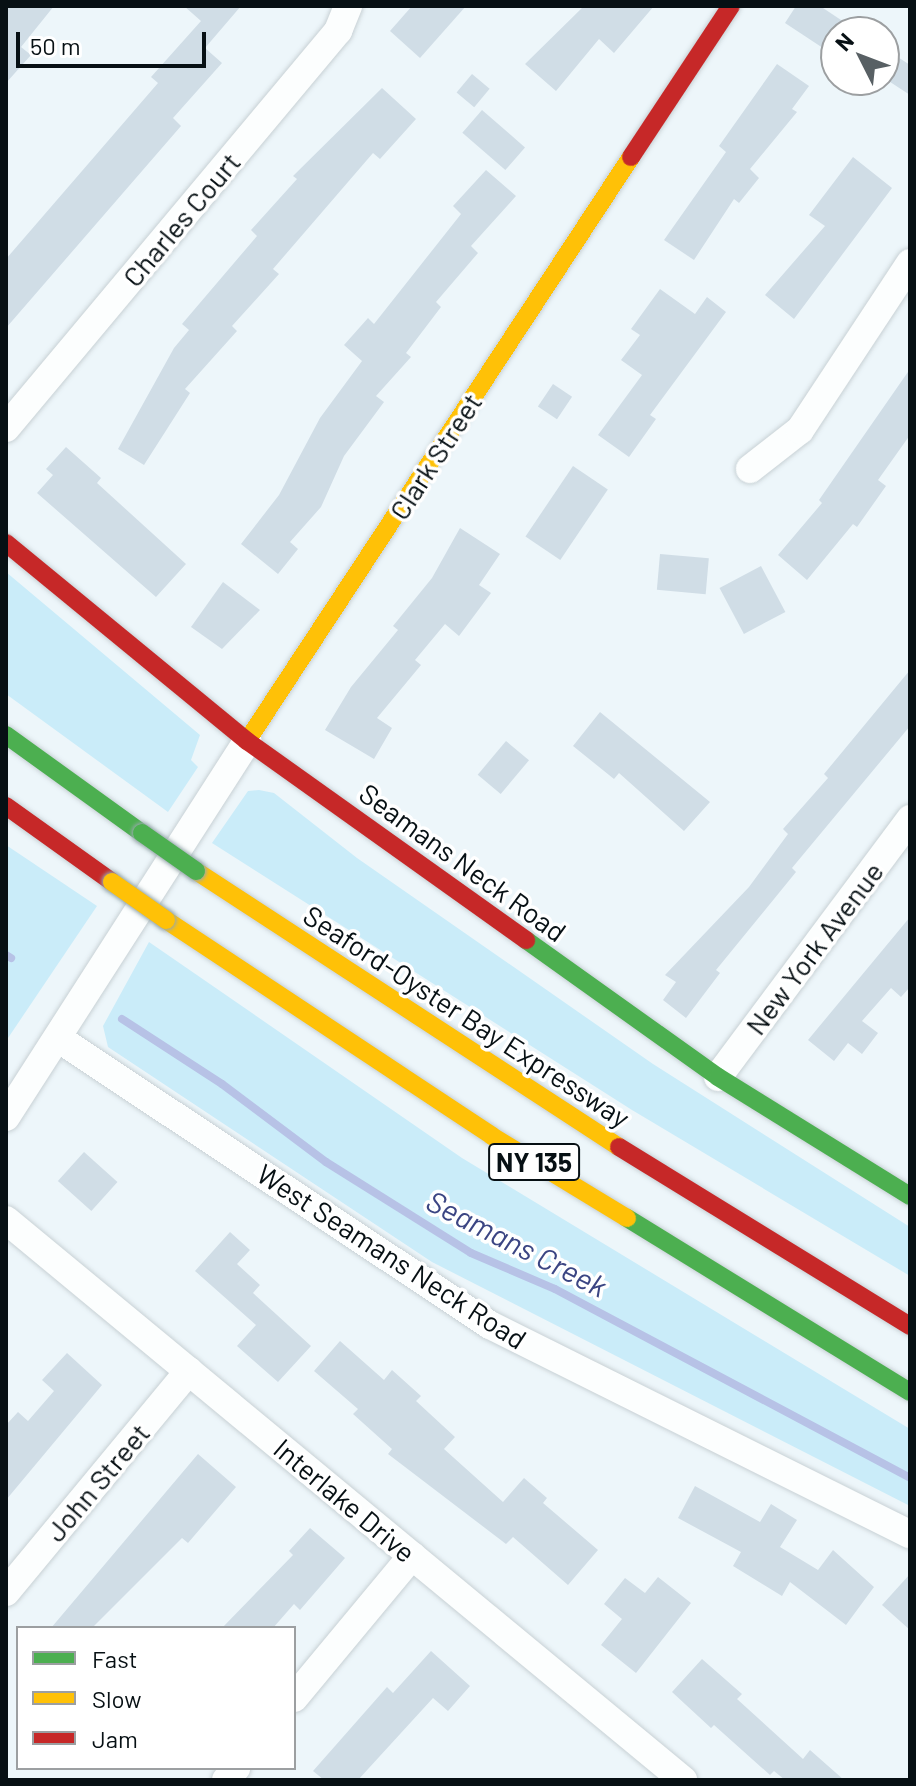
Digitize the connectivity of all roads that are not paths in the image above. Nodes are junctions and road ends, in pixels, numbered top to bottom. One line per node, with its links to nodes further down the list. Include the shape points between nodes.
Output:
1 (348, 6): 4 (street, Charles Court, via 338,31)
2 (731, 6): 8 (main road, Clark Street)
3 (910, 263): 5 (street, via 800,430)
4 (6, 428)
5 (750, 469)
6 (6, 543): 8 (main road, Seamans Neck Road)
7 (6, 735): 17 (main road, Seaford-Oyster Bay Expressway / NY 135, bridge, via 196,871 536,1096)
8 (247, 741): 11 (street, Clark Street); 13 (main road, Seamans Neck Road)
9 (6, 806): 11 (main road, NY 135, bridge)
10 (910, 819): 13 (street, New York Avenue)
11 (154, 914): 12 (street, Clark Street); 19 (main road, NY 135, via 505,1144)
12 (59, 1039): 14 (street, Clark Street); 20 (street, West Seamans Neck Road, via 490,1325)
13 (718, 1077): 15 (main road, Seamans Neck Road)
14 (6, 1117)
15 (910, 1196)
16 (6, 1220): 18 (street, Interlake Drive)
17 (910, 1326)
18 (189, 1371): 21 (street, Interlake Drive); 22 (street, John Street)
19 (910, 1392)
20 (910, 1534)
21 (412, 1556): 23 (street); 24 (street, Interlake Drive)
22 (6, 1592)
23 (296, 1696)
24 (683, 1780)

